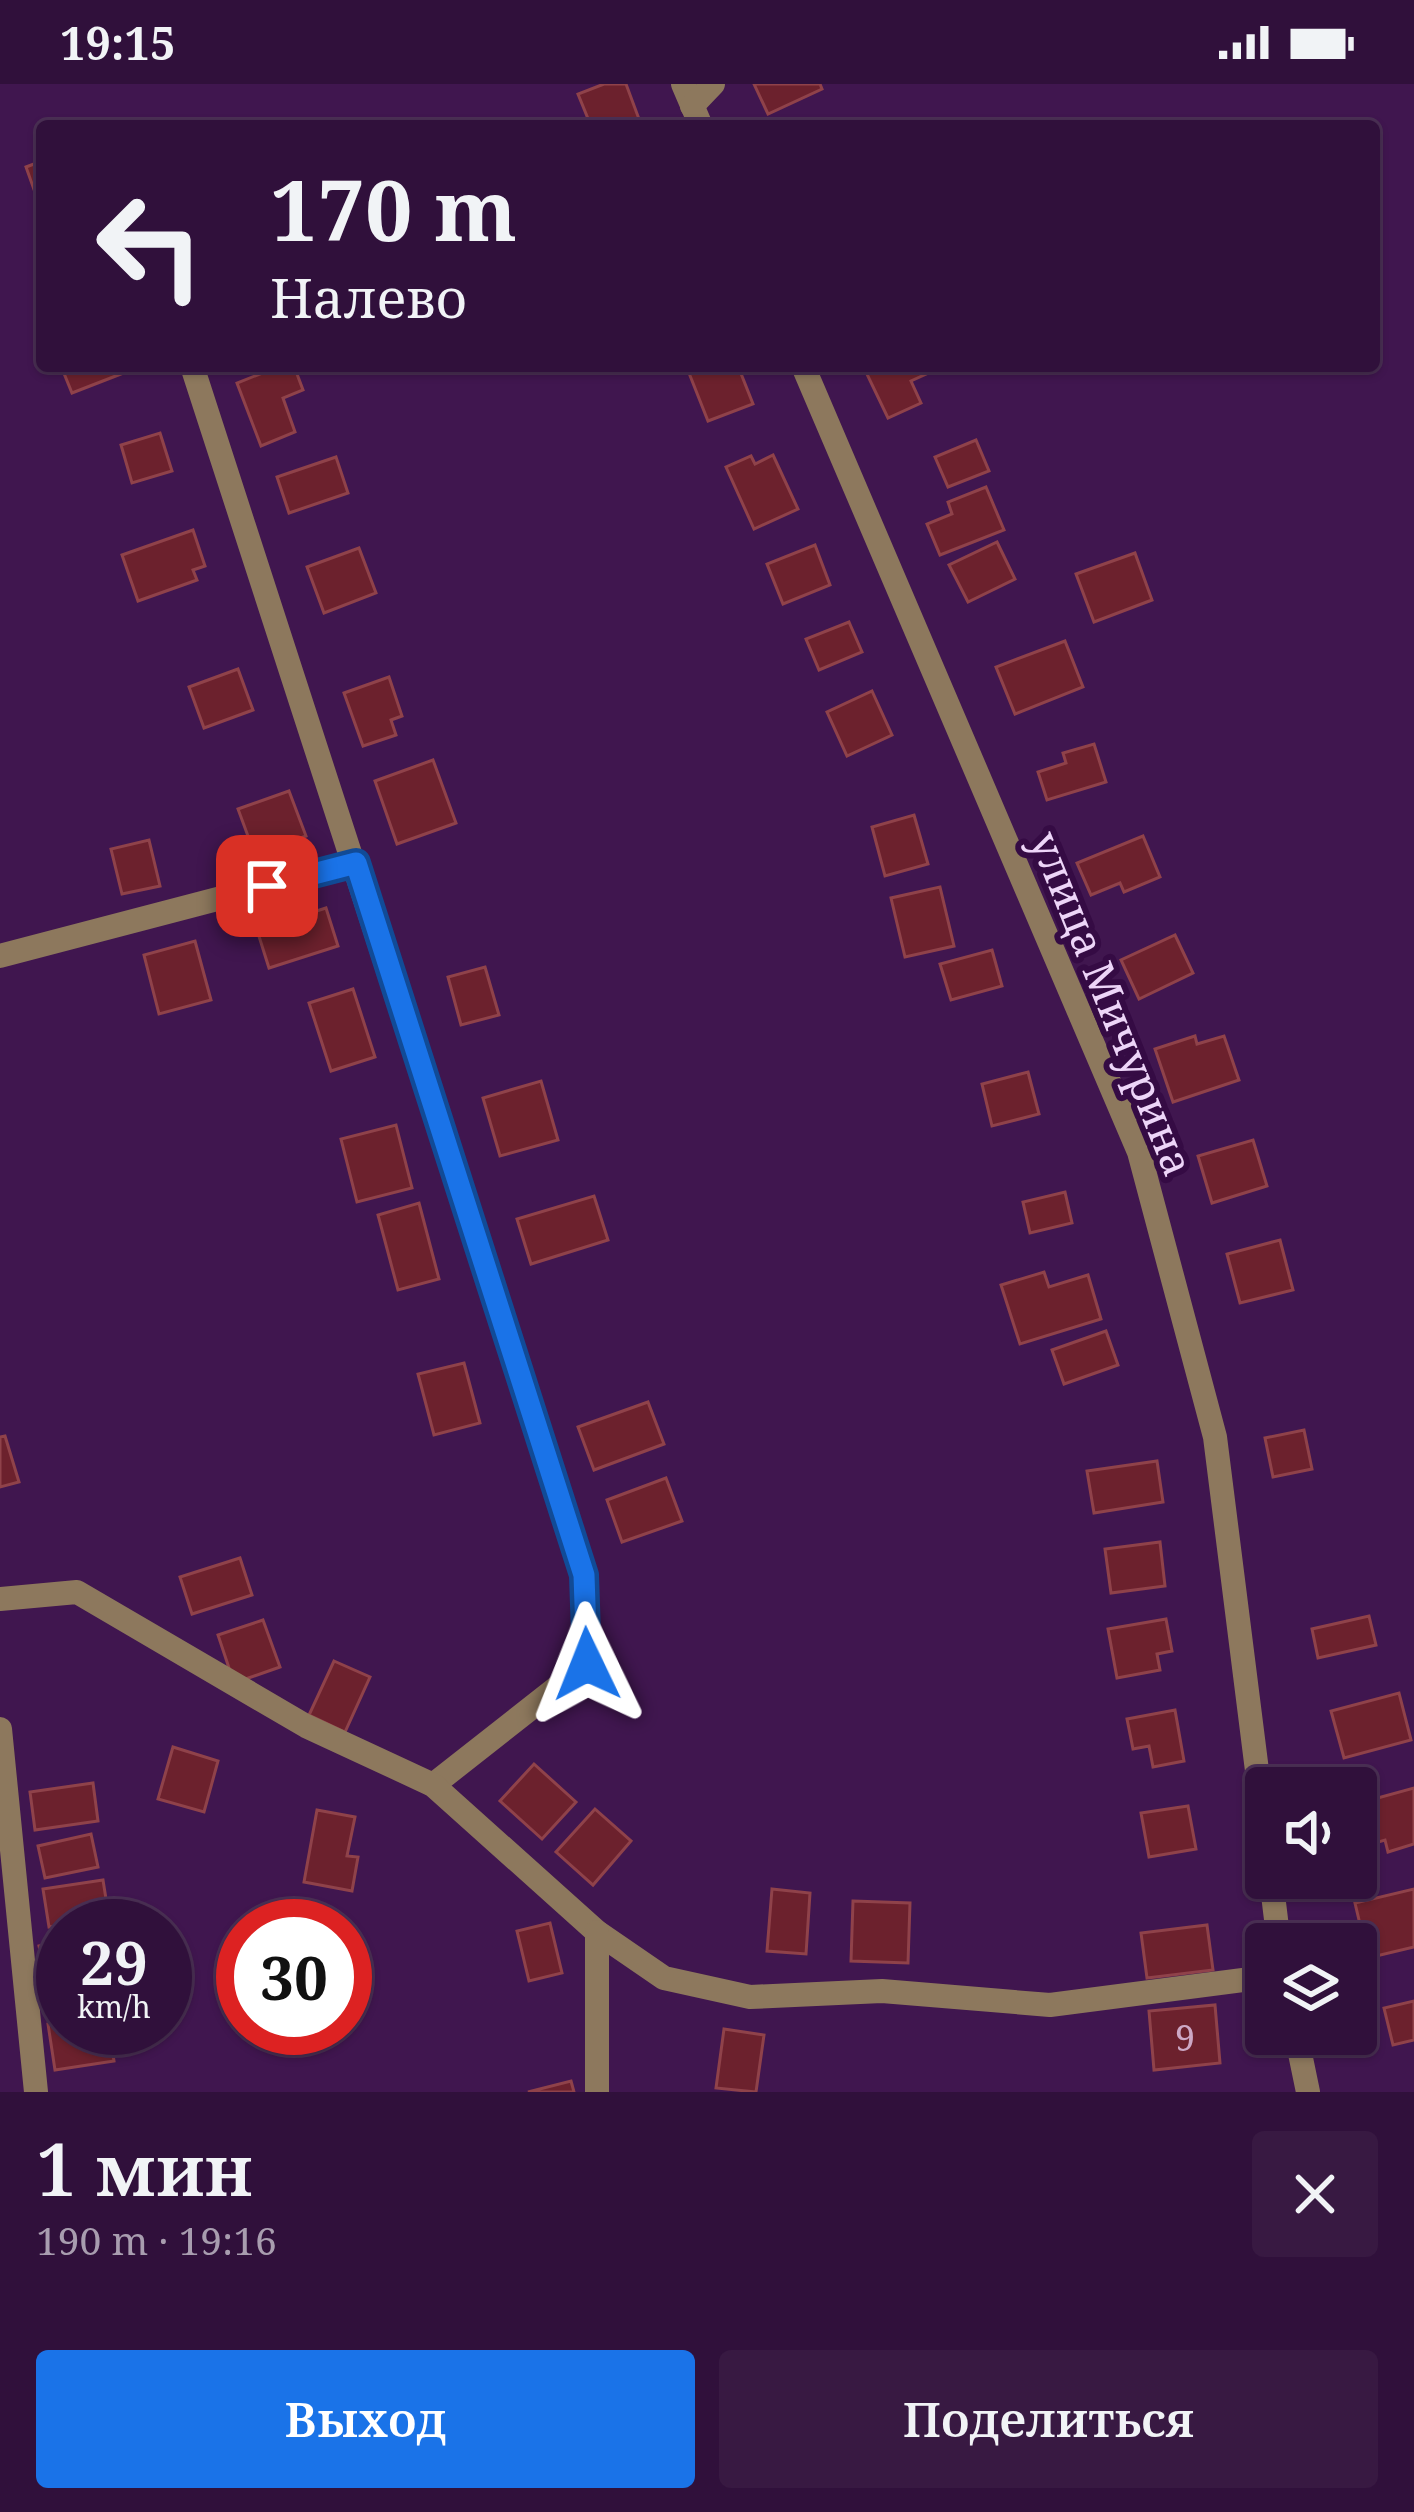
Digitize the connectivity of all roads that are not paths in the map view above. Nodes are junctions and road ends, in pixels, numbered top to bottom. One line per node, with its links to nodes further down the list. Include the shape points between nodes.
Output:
1 (713, 84): 2 (street)
2 (692, 105)
3 (194, 372): 5 (street)
4 (806, 372): 9 (street, улица Мичурина, via 1138,1151 1215,1437)
5 (356, 863): 6 (street); 10 (street, via 584,1575 587,1664)
6 (0, 956)
7 (0, 1599): 10 (street, via 77,1592 306,1726)
8 (0, 1729): 14 (street)
9 (1257, 1767)
10 (433, 1785): 11 (street)
11 (597, 1932): 12 (street, via 664,1978 750,1997 883,1991 1050,2005); 15 (street)
12 (1245, 1980)
13 (1300, 2055): 16 (street)
14 (37, 2092)
15 (597, 2092)
16 (1308, 2092)

